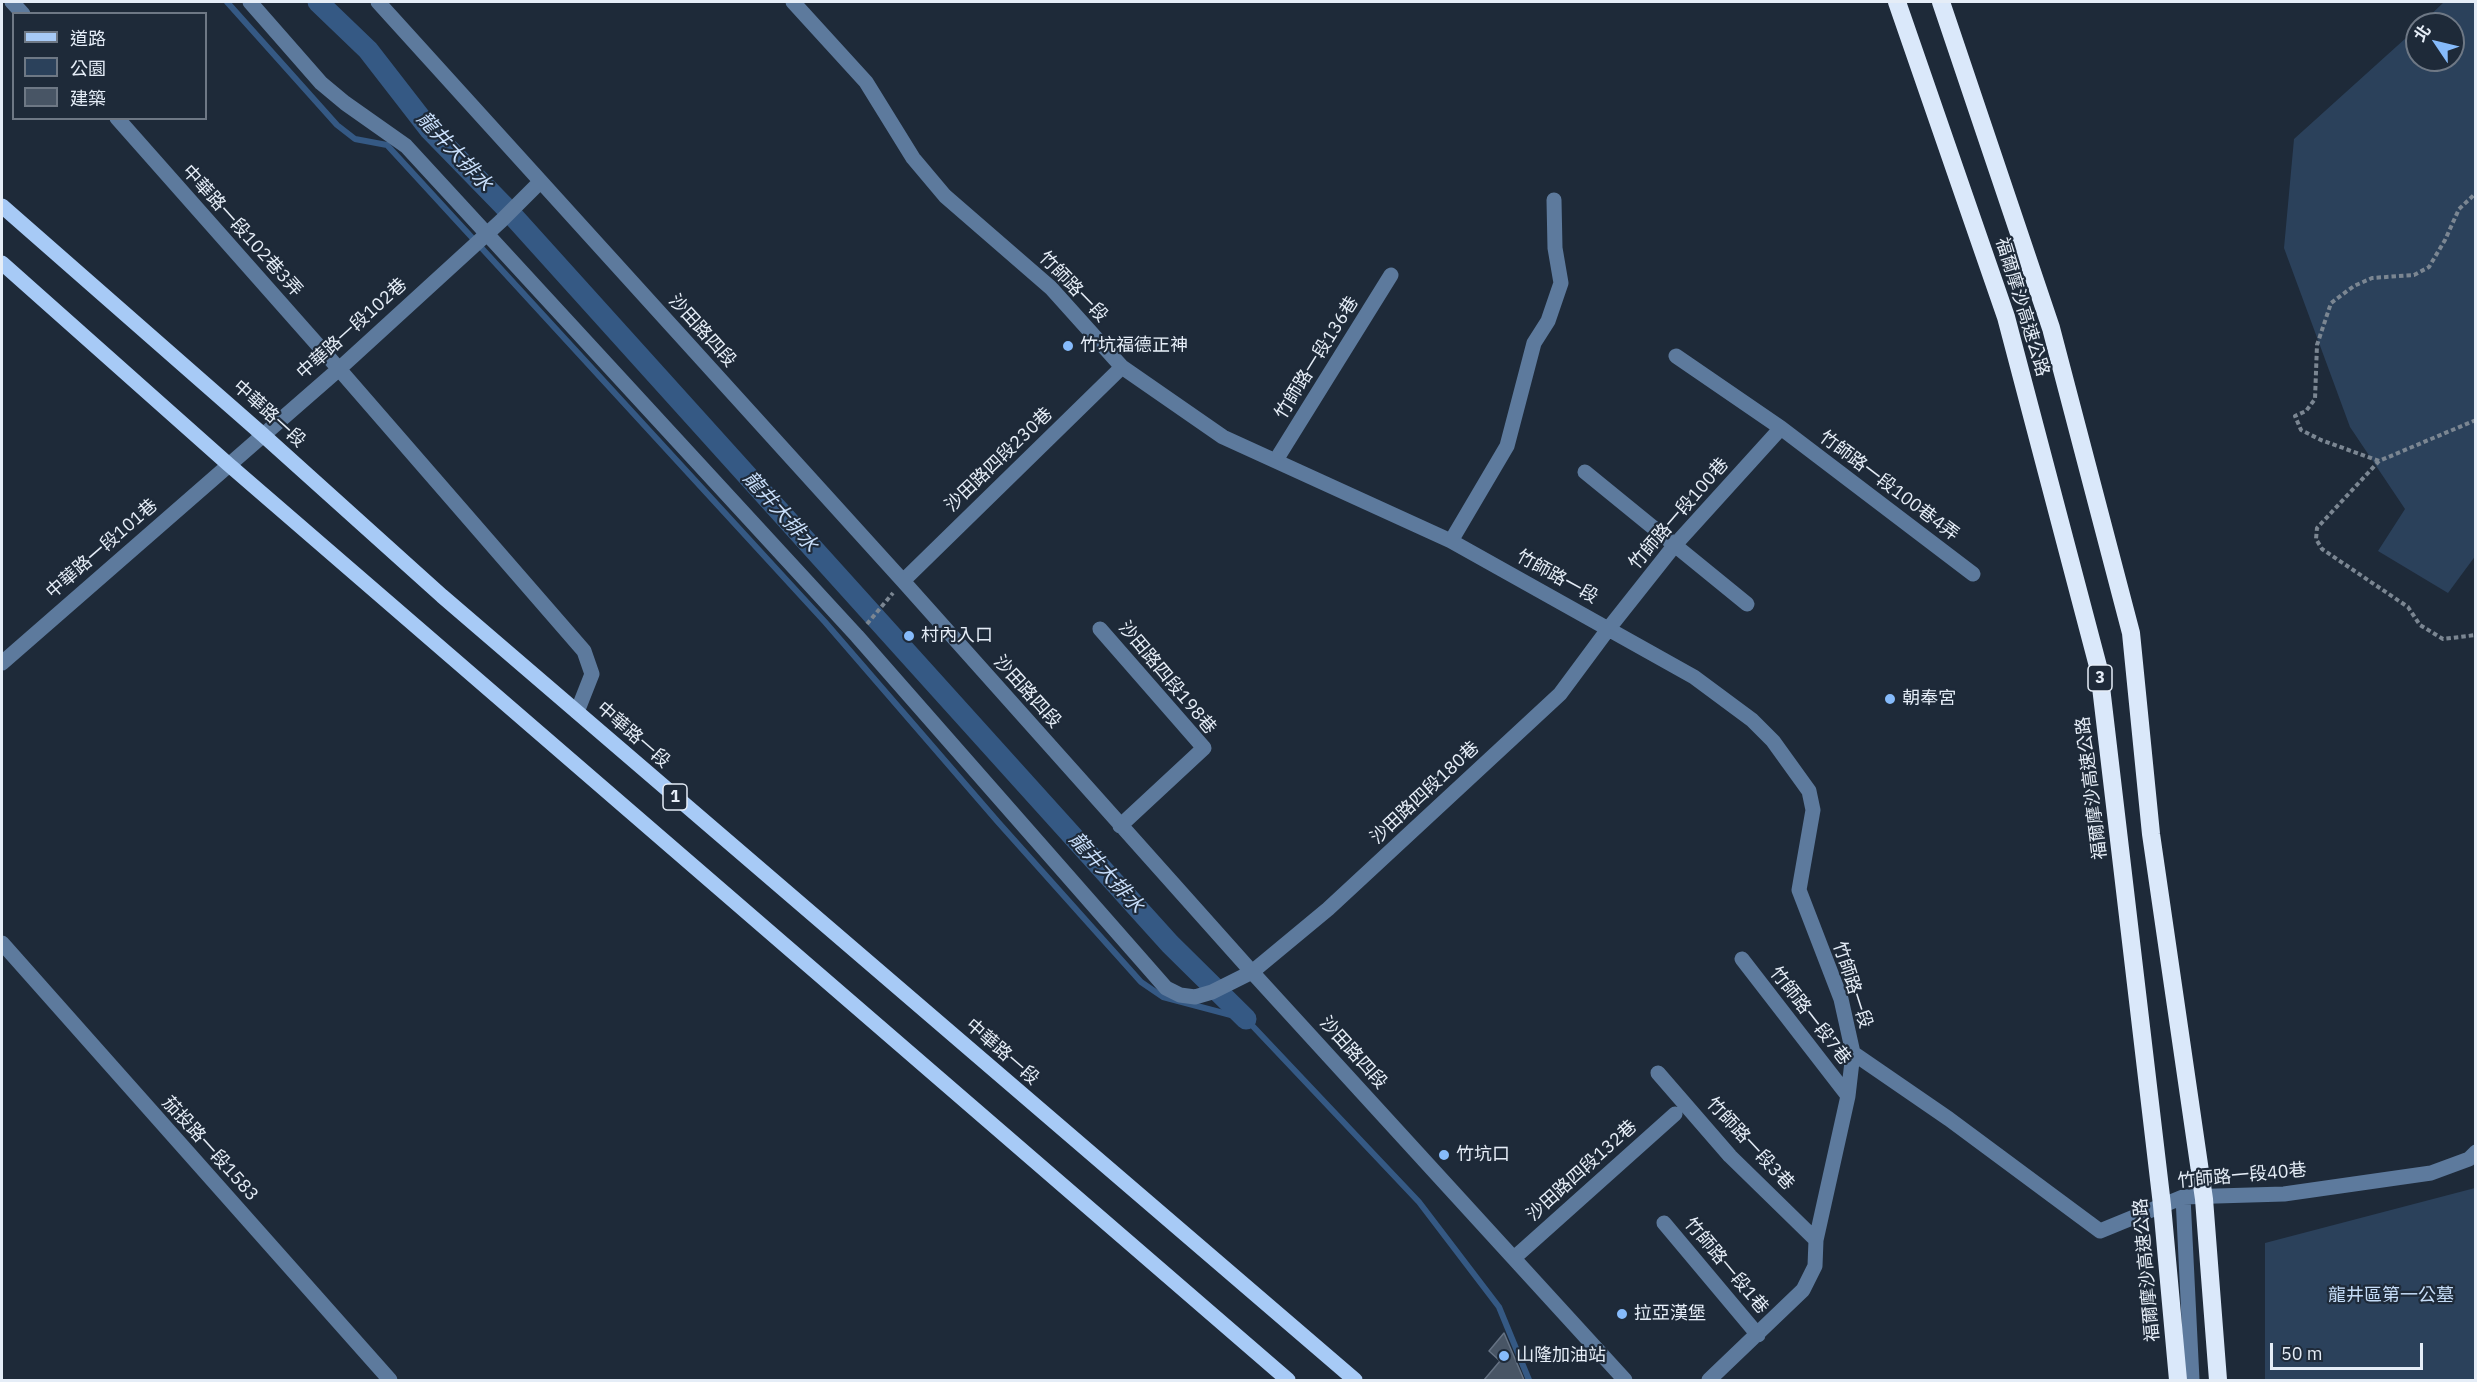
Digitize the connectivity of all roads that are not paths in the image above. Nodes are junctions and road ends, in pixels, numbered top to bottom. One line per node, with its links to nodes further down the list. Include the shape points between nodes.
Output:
1 (250, 2): 10 (street, 沙田路四段180巷, via 321,82 406,146)
2 (378, 2): 7 (street, 沙田路四段)
3 (793, 2): 14 (street, 竹師路一段, via 866,82 913,158 945,196 1051,288)
4 (1897, 2): 49 (highway, 福爾摩沙高速公路 / 3, bridge, via 2006,318 2099,670 2162,1205)
5 (1941, 2): 51 (highway, 福爾摩沙高速公路 / 3, bridge, via 2051,328 2131,633 2151,834 2204,1199)
6 (119, 120): 15 (street, 中華路一段102巷3弄)
7 (540, 182): 10 (street, 中華路一段102巷); 24 (street, 沙田路四段)
8 (1554, 200): 21 (street, via 1555,248 1561,283 1548,321 1534,343 1507,446)
9 (2, 207): 17 (main road, 中華路一段 / 1)
10 (486, 233): 15 (street, 中華路一段102巷); 33 (street, 沙田路四段180巷, via 857,636 1166,988 1195,997)
11 (2, 263): 19 (main road, 1)
12 (1391, 275): 18 (street, 竹師路一段136巷)
13 (1676, 356): 16 (street, 竹師路一段100巷4弄)
14 (1122, 367): 18 (street, 竹師路一段, via 1223,437); 24 (street, 沙田路四段230巷)
15 (339, 369): 17 (street, 中華路一段102巷); 29 (street, 中華路一段102巷3弄, via 584,651 592,674)
16 (1781, 428): 22 (street, 竹師路一段100巷); 23 (street, 竹師路一段100巷4弄)
17 (262, 434): 19 (street, 中華路一段102巷); 29 (main road, 中華路一段 / 1)
18 (1276, 460): 21 (street, 竹師路一段)
19 (228, 464): 28 (street, 中華路一段101巷); 45 (main road, 1)
20 (1585, 472): 22 (street)
21 (1451, 541): 27 (street, 竹師路一段)
22 (1674, 546): 25 (street); 27 (street, 竹師路一段100巷)
23 (1973, 574)
24 (903, 581): 30 (street, 沙田路四段)
25 (1747, 604)
26 (1100, 628): 30 (street, 沙田路四段198巷, via 1204,748)
27 (1609, 628): 33 (street, 沙田路四段180巷, via 1560,694 1328,909); 34 (street, 竹師路一段, via 1694,677 1752,720 1773,741 1809,791 1813,810 1799,890 1840,999)
28 (2, 663)
29 (577, 712): 46 (main road, 中華路一段 / 1)
30 (1120, 826): 33 (street, 沙田路四段)
31 (2, 943): 44 (street, 茄投路一段1583)
32 (1742, 959): 36 (street, 竹師路一段7巷)
33 (1252, 972): 42 (street, 沙田路四段)
34 (1853, 1053): 36 (street, 竹師路一段); 39 (street, 竹師路一段40巷, via 2100,1231)
35 (1658, 1073): 41 (street, 竹師路一段3巷, via 1730,1156)
36 (1848, 1096): 41 (street, 竹師路一段)
37 (1675, 1114): 42 (street, 沙田路四段132巷)
38 (2475, 1152): 39 (street, 竹師路一段40巷, via 2469,1159 2431,1173 2284,1194)
39 (2183, 1197): 50 (street)
40 (1664, 1223): 43 (street, 竹師路一段1巷)
41 (1816, 1240): 43 (street, 竹師路一段, via 1815,1266 1803,1290)
42 (1514, 1258): 47 (street, 沙田路四段)
43 (1758, 1335): 48 (street, 竹師路一段)
44 (390, 1380)
45 (1288, 1380)
46 (1355, 1380)
47 (1625, 1380)
48 (1709, 1380)
49 (2178, 1380)
50 (2192, 1380)
51 (2218, 1380)

